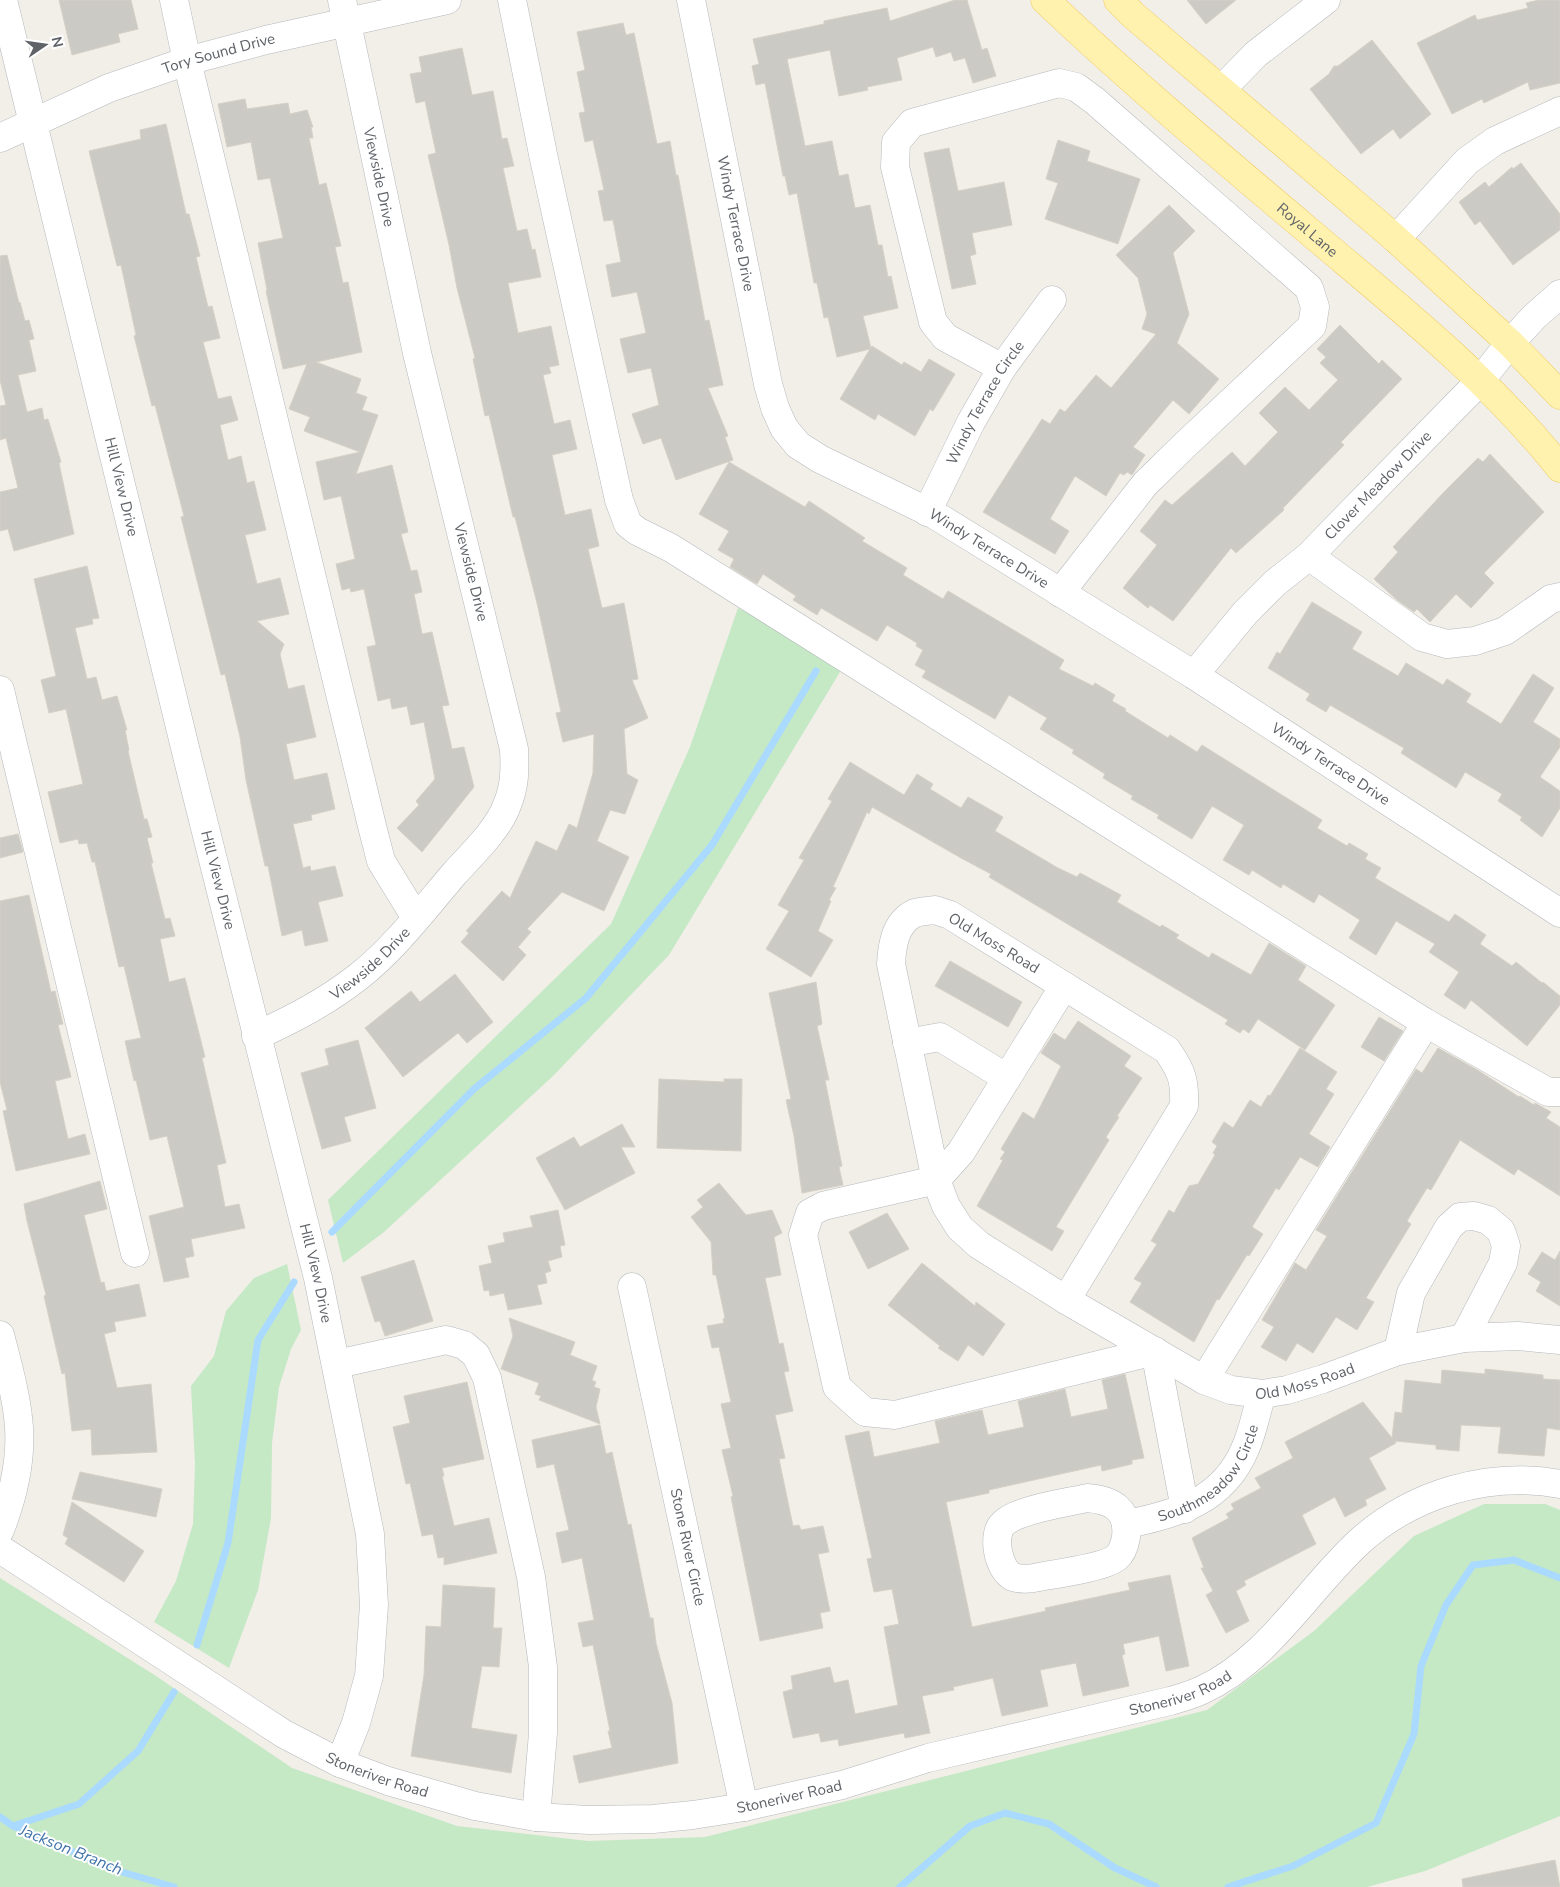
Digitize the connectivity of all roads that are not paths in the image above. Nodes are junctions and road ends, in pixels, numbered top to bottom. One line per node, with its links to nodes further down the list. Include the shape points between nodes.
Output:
1 (3, 0): 13 (street, Hill View Drive)
2 (174, 0): 10 (street)
3 (447, 0): 9 (street, Tory Sound Drive)
4 (512, 0): 32 (street, via 619,500 628,524)
5 (691, 0): 23 (street, Windy Terrace Drive, via 768,384 784,428 798,445 820,459)
6 (1045, 0): 20 (main road, Royal Lane, via 1186,127 1398,306)
7 (1118, 0): 11 (main road)
8 (1319, 2): 11 (street, via 1256,54)
9 (344, 11): 10 (street, Tory Sound Drive, via 266,40); 30 (street, Viewside Drive, via 417,353 514,749 516,776 507,806 489,835)
10 (187, 61): 13 (street, Tory Sound Drive, via 109,88); 30 (street, via 381,860)
11 (1221, 90): 15 (main road)
12 (1560, 112): 15 (street, via 1495,141 1467,161)
13 (33, 122): 14 (street, Tory Sound Drive); 33 (street, Hill View Drive)
14 (0, 138)
15 (1396, 239): 18 (main road)
16 (1560, 294): 18 (street, Clover Meadow Drive)
17 (1052, 300): 19 (street, Windy Terrace Circle)
18 (1510, 343): 20 (street, Clover Meadow Drive); 21 (main road)
19 (1002, 368): 23 (street, Windy Terrace Circle, via 971,422); 25 (street, via 945,337 933,322 895,167 896,142 912,123 1059,83 1076,86 1095,101 1309,288 1315,307 1312,326 1145,484)
20 (1480, 381): 22 (main road, Royal Lane); 24 (street, Clover Meadow Drive)
21 (1560, 395)
22 (1560, 468)
23 (927, 512): 25 (street, Windy Terrace Drive)
24 (1308, 556): 26 (street, via 1422,637 1447,644 1475,641 1505,631 1551,599); 27 (street, Clover Meadow Drive, via 1245,612)
25 (1060, 593): 27 (street, Windy Terrace Drive)
26 (1560, 597)
27 (1194, 675): 29 (street, Windy Terrace Drive)
28 (0, 690): 38 (street)
29 (1560, 913)
30 (416, 918): 33 (street, Viewside Drive, via 388,949 337,993 296,1018)
31 (1064, 986): 34 (street, Old Moss Road, via 950,915 935,910 915,913 900,925 892,944 890,964); 35 (street); 40 (street, Old Moss Road, via 1167,1050 1185,1084 1184,1106)
32 (1426, 1023): 36 (street, via 1548,1092); 47 (street)
33 (256, 1036): 46 (street, Hill View Drive)
34 (907, 1044): 35 (street, via 940,1037); 37 (street, Old Moss Road)
35 (1007, 1078): 37 (street, via 961,1152)
36 (1560, 1092)
37 (936, 1180): 40 (street, Old Moss Road, via 946,1206 960,1228 979,1245); 44 (street, via 823,1206 810,1213 804,1235 836,1387 865,1412 895,1415)
38 (135, 1253)
39 (632, 1287): 55 (street, Stone River Circle)
40 (1066, 1300): 44 (street, Old Moss Road)
41 (0, 1335): 52 (street, via 18,1418 19,1451 15,1483)
42 (1464, 1338): 43 (street, Old Moss Road, via 1518,1336); 45 (street, Old Moss Road); 45 (street, via 1503,1263 1506,1246 1501,1231 1488,1220 1474,1216 1460,1217 1449,1227 1411,1293)
43 (1560, 1340)
44 (1155, 1351): 47 (street, Old Moss Road); 50 (street)
45 (1398, 1351): 48 (street, Old Moss Road, via 1323,1379)
46 (337, 1364): 54 (street, Hill View Drive, via 370,1534 374,1605 368,1676 356,1723); 56 (street, via 446,1340 464,1346 476,1355 487,1378 531,1577 543,1667 543,1733)
47 (1204, 1380): 48 (street, Old Moss Road, via 1231,1390)
48 (1262, 1394): 50 (street, Southmeadow Circle, via 1245,1449 1230,1476 1207,1497)
49 (1560, 1484): 55 (street, Stoneriver Road, via 1539,1480 1501,1480 1466,1485 1427,1498 1392,1518 1360,1542 1251,1656 1227,1676 1202,1690 1170,1701 928,1758 842,1785)
50 (1185, 1509): 51 (street, Southmeadow Circle)
51 (1127, 1524)
52 (0, 1530)
53 (0, 1549): 54 (street, Stoneriver Road, via 284,1734)
54 (340, 1763): 56 (street, Stoneriver Road, via 388,1781 467,1803)
55 (744, 1807): 56 (street, Stoneriver Road, via 653,1819)
56 (536, 1817)

